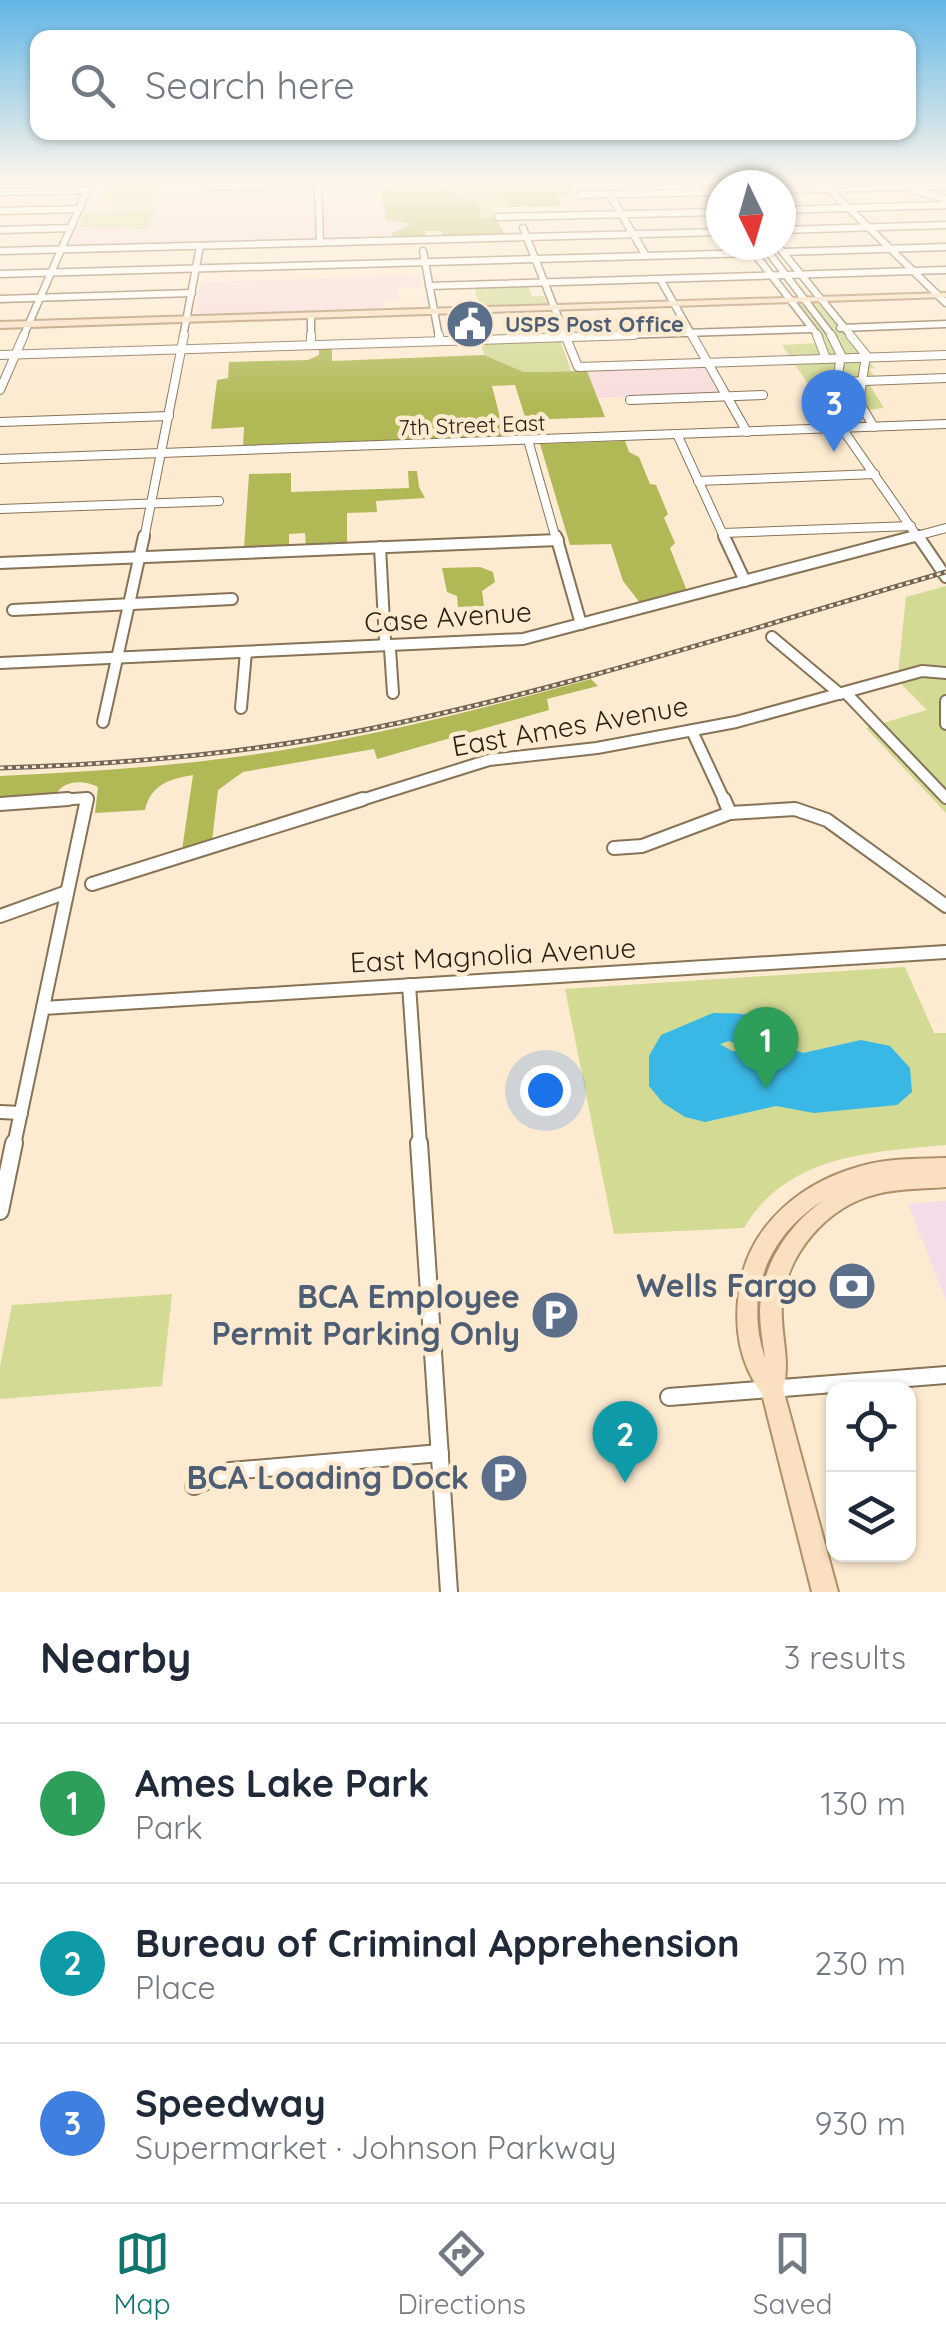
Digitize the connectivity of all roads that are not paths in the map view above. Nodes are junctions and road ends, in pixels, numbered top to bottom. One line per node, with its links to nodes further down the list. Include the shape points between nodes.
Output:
1 (60, 255): 18 (street)
2 (198, 255): 15 (street)
3 (314, 255): 14 (street)
4 (423, 255): 13 (street)
5 (534, 255): 9 (street)
6 (671, 255): 8 (street)
7 (898, 255): 17 (street)
8 (646, 256): 9 (street)
9 (536, 259): 13 (street); 24 (street)
10 (759, 260): 22 (street)
11 (775, 260): 21 (street)
12 (790, 260): 20 (street)
13 (424, 262): 14 (street); 25 (street)
14 (312, 266): 15 (street)
15 (196, 269): 18 (street); 26 (street)
16 (946, 270): 17 (street)
17 (914, 271): 20 (street); 28 (street)
18 (52, 272): 19 (street); 27 (street)
19 (0, 274)
20 (802, 274): 21 (street); 31 (street)
21 (787, 275): 22 (street); 30 (street)
22 (772, 276): 23 (street); 32 (street)
23 (660, 279): 24 (street); 33 (street)
24 (546, 283): 25 (street); 34 (street)
25 (429, 286): 35 (street)
26 (192, 293): 27 (street); 37 (street)
27 (42, 298): 29 (street); 38 (street)
28 (943, 298): 31 (main road)
29 (0, 299)
30 (808, 300): 31 (main road); 32 (main road); 41 (street)
31 (823, 300): 42 (street)
32 (792, 301): 33 (main road); 43 (street)
33 (675, 304): 34 (main road); 44 (street)
34 (555, 308): 35 (main road); 45 (street)
35 (434, 312): 36 (main road); 46 (street)
36 (311, 316): 37 (main road); 47 (street)
37 (188, 320): 38 (main road); 48 (street)
38 (30, 324): 40 (main road); 51 (street)
39 (946, 324): 42 (street)
40 (0, 325)
41 (829, 328): 42 (street); 54 (street)
42 (844, 328): 52 (street)
43 (812, 329): 44 (street); 53 (street)
44 (692, 333): 45 (street); 55 (street)
45 (566, 337): 46 (street); 55 (street, via 578,367)
46 (440, 341): 47 (street)
47 (311, 345): 48 (street)
48 (183, 350): 51 (street); 63 (street)
49 (946, 354): 52 (street)
50 (0, 355): 51 (street)
51 (16, 355): 59 (street)
52 (865, 358): 54 (street); 57 (street)
53 (826, 359): 54 (street); 55 (street)
54 (842, 359): 58 (street)
55 (709, 364): 61 (street)
56 (946, 378): 57 (street)
57 (860, 381): 58 (street); 66 (street, via 860,408)
58 (837, 382): 67 (street, via 830,405)
59 (0, 388)
60 (764, 394): 61 (street)
61 (728, 396): 62 (street); 68 (street)
62 (630, 400)
63 (170, 416): 64 (street); 71 (street)
64 (0, 422)
65 (946, 424): 66 (street, 7th Street East)
66 (874, 427): 67 (street, 7th Street East)
67 (842, 429): 68 (street, 7th Street East); 73 (street)
68 (748, 432): 69 (street, 7th Street East)
69 (676, 434): 70 (street, 7th Street East); 74 (street)
70 (528, 440): 71 (street, 7th Street East); 82 (street)
71 (162, 454): 72 (street, 7th Street East); 76 (street)
72 (0, 460)
73 (874, 474): 74 (street); 78 (street)
74 (698, 481): 80 (street)
75 (219, 500): 76 (street)
76 (150, 503): 77 (street); 84 (street)
77 (0, 509)
78 (911, 526): 80 (street); 81 (street)
79 (946, 528): 81 (street, Case Avenue)
80 (723, 534): 87 (street)
81 (918, 536): 86 (street); 87 (street, Case Avenue)
82 (558, 540): 83 (street); 91 (street)
83 (380, 547): 84 (street); 93 (street)
84 (139, 558): 85 (street); 89 (street)
85 (0, 564)
86 (946, 577)
87 (745, 581): 91 (street, Case Avenue)
88 (232, 599): 89 (street)
89 (127, 605): 90 (street); 95 (street)
90 (14, 610)
91 (581, 624): 93 (street, Case Avenue, via 523,639)
92 (772, 637): 99 (street)
93 (387, 645): 94 (street, Case Avenue); 98 (street)
94 (246, 652): 95 (street, Case Avenue); 101 (street)
95 (116, 658): 96 (street, Case Avenue); 102 (street)
96 (0, 663)
97 (946, 673): 99 (street, East Ames Avenue, via 922,671)
98 (393, 692)
99 (843, 694): 104 (street, East Ames Avenue); 105 (street)
100 (946, 702): 103 (street)
101 (242, 708)
102 (103, 722)
103 (946, 724)
104 (692, 730): 107 (street); 109 (street, East Ames Avenue, via 490,760)
105 (946, 798)
106 (0, 804): 110 (street, via 86,798)
107 (730, 813): 108 (street, via 642,846); 111 (street, via 788,809 818,815)
108 (614, 848)
109 (92, 884)
110 (67, 892): 112 (street); 115 (street)
111 (946, 906)
112 (0, 916)
113 (946, 952): 114 (street, East Magnolia Avenue)
114 (409, 986): 115 (street, East Magnolia Avenue); 124 (street)
115 (42, 1008): 117 (street)
116 (0, 1112): 117 (street)
117 (20, 1113): 120 (street)
118 (946, 1166): 122 (main road, via 872,1171 837,1182 800,1202 774,1228 750,1278 748,1330 753,1364)
119 (946, 1179): 122 (main road, via 878,1185 844,1196 794,1241 770,1307 780,1368)
120 (0, 1211)
121 (946, 1375): 122 (street)
122 (772, 1388): 123 (street); 127 (main road)
123 (669, 1397)
124 (440, 1453): 125 (street, via 230,1471); 126 (street)
125 (194, 1486)
126 (449, 1592)
127 (825, 1592)

